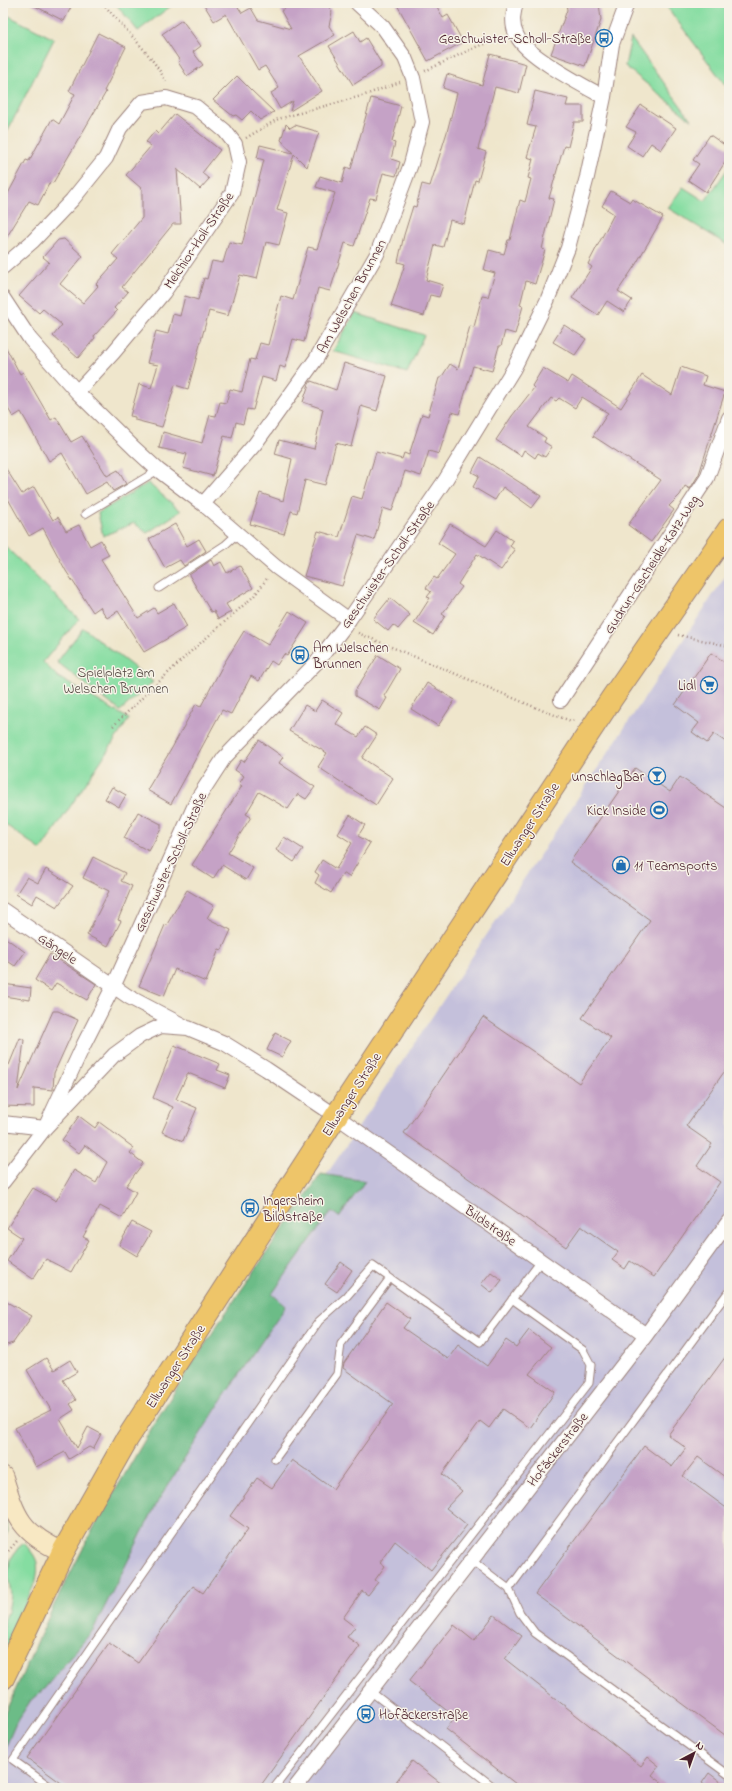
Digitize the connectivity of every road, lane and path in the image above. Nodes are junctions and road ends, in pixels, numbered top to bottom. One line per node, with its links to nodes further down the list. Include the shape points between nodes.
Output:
1 (103, 3): 8 (path, via 160,70 168,86)
2 (357, 3): 6 (street, Am Welschen Brunnen, via 383,27 405,58)
3 (516, 3): 5 (street, via 512,20)
4 (627, 3): 7 (street, Geschwister-Scholl-Straße, via 612,44)
5 (517, 37): 6 (path, via 490,41); 7 (street, via 568,78)
6 (413, 78): 9 (path, via 365,95 278,119); 15 (street, Am Welschen Brunnen, via 422,122 411,164 377,254 316,359 255,444)
7 (604, 97): 21 (street, Geschwister-Scholl-Straße, via 587,177 568,248 547,301 514,368 446,479)
8 (166, 98): 9 (street, Melchior-Holl-Straße, via 196,107 225,131); 10 (street, Melchior-Holl-Straße, via 142,102 120,128 106,158 72,200 33,241)
9 (235, 144): 12 (street, Melchior-Holl-Straße, via 239,162 232,193 164,292 113,353)
10 (3, 267)
11 (3, 298): 12 (street, via 30,339)
12 (76, 392): 14 (street)
13 (728, 421): 24 (street, Gudrun-Gscheidle-Katz-Weg, via 707,478)
14 (158, 470): 15 (street); 16 (lane)
15 (203, 504): 17 (street)
16 (85, 514)
17 (237, 534): 19 (street); 20 (lane, via 225,545)
18 (726, 538): 30 (main road, Ellwanger Straße, via 612,698)
19 (276, 567): 21 (street); 26 (path, via 254,596 188,654)
20 (159, 588)
21 (347, 624): 25 (path, via 537,708 571,722); 28 (street, Geschwister-Scholl-Straße, via 317,662 224,758 198,798)
22 (671, 634): 23 (path)
23 (729, 646)
24 (561, 700)
25 (577, 719)
26 (113, 726)
27 (3, 910): 28 (street, Gängele)
28 (114, 985): 29 (street, Gängele, via 129,997); 32 (street, Geschwister-Scholl-Straße)
29 (188, 1028): 30 (street, Geschwister-Scholl-Straße, via 236,1051); 32 (street, Geschwister-Scholl-Straße, via 161,1026 140,1036 114,1055)
30 (336, 1116): 35 (street, Bildstraße); 43 (main road, Ellwanger Straße, via 127,1439)
31 (3, 1123): 32 (street)
32 (46, 1128): 33 (street, Geschwister-Scholl-Straße)
33 (3, 1182)
34 (729, 1221): 39 (street, Hofäckerstraße)
35 (541, 1261): 38 (lane); 39 (street, Bildstraße)
36 (390, 1278): 38 (lane, via 480,1342); 40 (lane, via 341,1344 337,1374); 52 (lane, via 373,1266 347,1296 319,1321 13,1760)
37 (729, 1291): 47 (lane)
38 (512, 1299): 53 (lane, via 583,1350 591,1365 589,1383)
39 (646, 1335): 45 (street, Hofäckerstraße)
40 (275, 1459)
41 (3, 1476): 42 (street, via 10,1498)
42 (27, 1530): 43 (street, via 44,1543); 44 (path)
43 (63, 1552): 49 (main road, Ellwanger Straße)
44 (3, 1557)
45 (471, 1560): 47 (lane); 50 (street, Hofäckerstraße)
46 (3, 1585): 48 (path)
47 (509, 1589): 51 (lane, via 520,1614 535,1633)
48 (3, 1603)
49 (3, 1678)
50 (370, 1691): 54 (street, Hofäckerstraße); 55 (lane)
51 (729, 1775)
52 (52, 1788)
53 (274, 1788)
54 (295, 1788)
55 (495, 1788)

